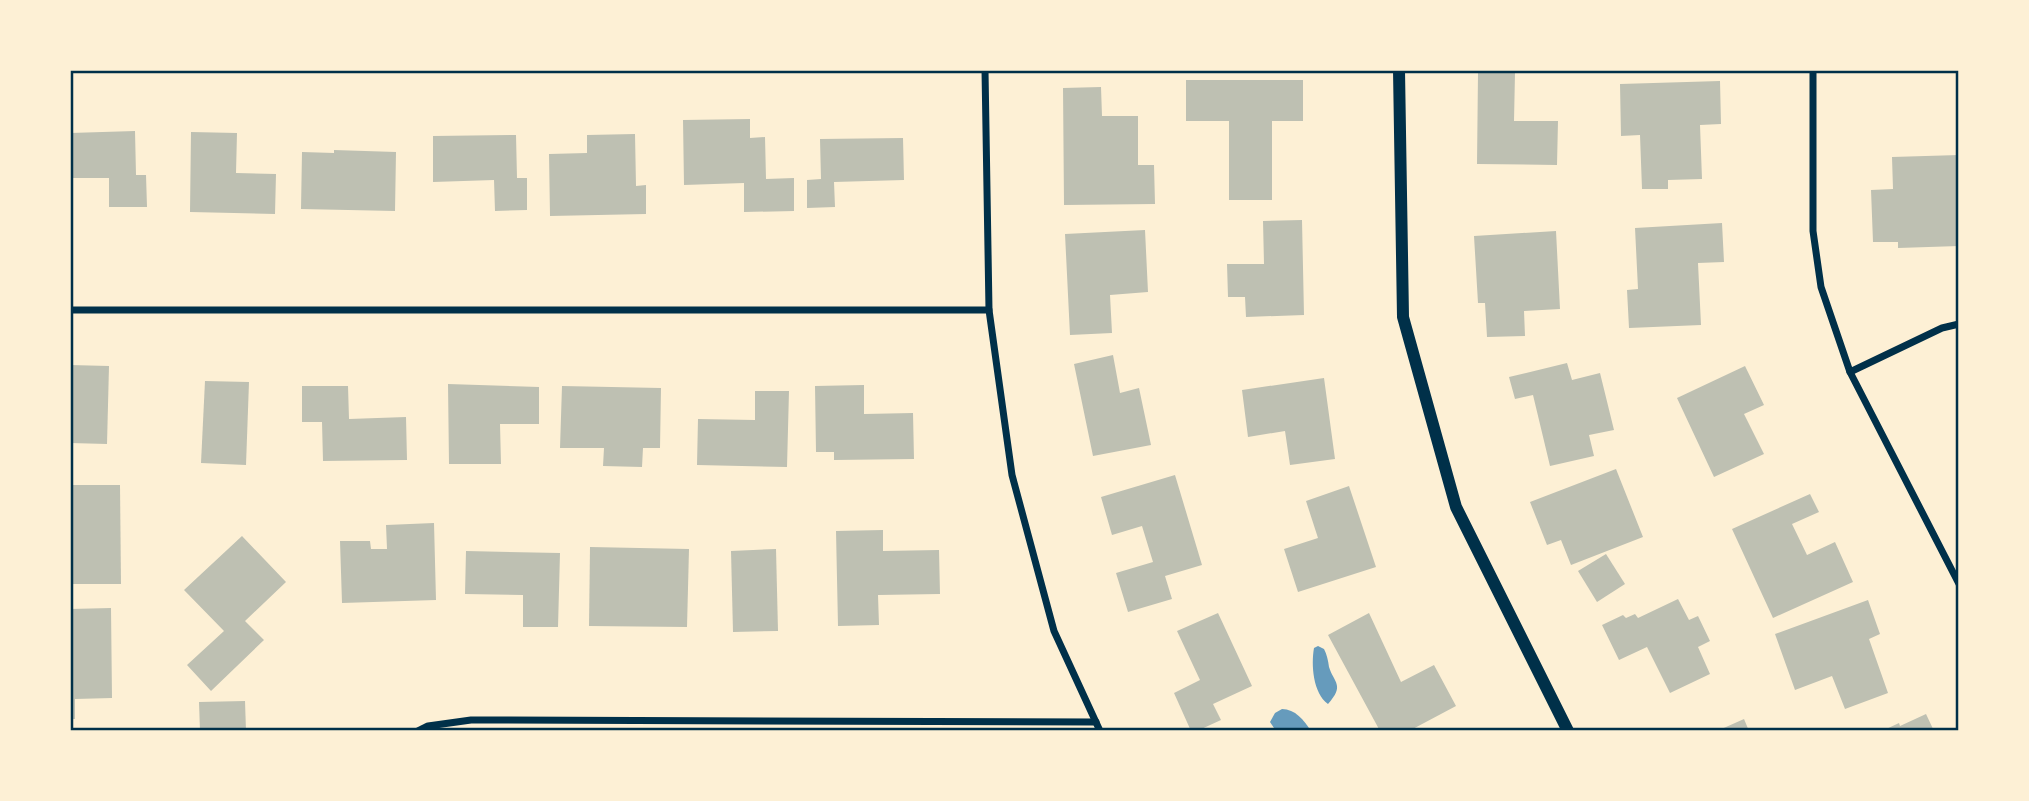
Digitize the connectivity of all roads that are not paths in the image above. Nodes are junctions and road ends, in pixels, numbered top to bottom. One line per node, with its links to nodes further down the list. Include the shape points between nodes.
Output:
1 (985, 70): 5 (street)
2 (1399, 70): 12 (street, via 1403,317 1455,507)
3 (1813, 70): 7 (street, via 1813,231 1821,287)
4 (70, 310): 5 (street)
5 (989, 310): 9 (street, via 1012,475 1054,631)
6 (1959, 324): 7 (street)
7 (1850, 372): 8 (street)
8 (1959, 584)
9 (1096, 722): 10 (street, via 471,720); 11 (street)
10 (418, 731)
11 (1100, 731)
12 (1568, 731)

